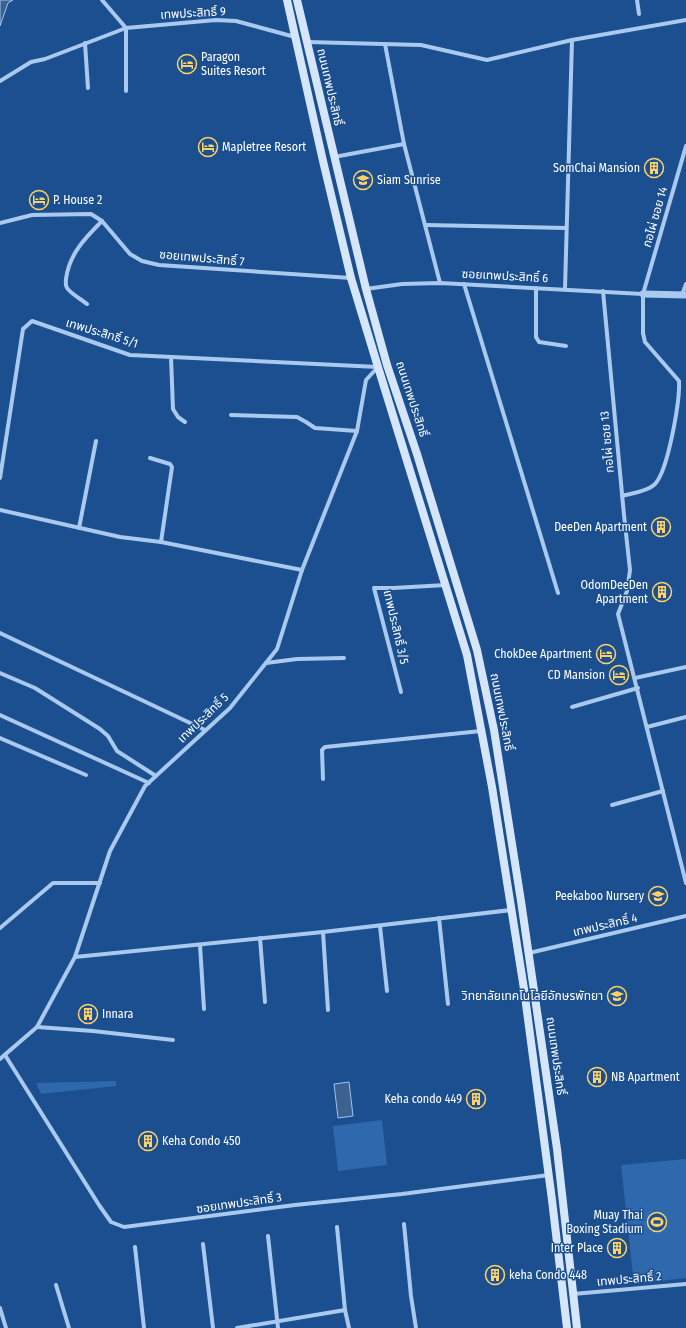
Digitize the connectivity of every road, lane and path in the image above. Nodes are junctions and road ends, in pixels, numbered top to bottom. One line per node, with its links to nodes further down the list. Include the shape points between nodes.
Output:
1 (102, 0): 7 (street)
2 (287, 0): 8 (main road, ถนนเทพประสิทธิ์)
3 (297, 0): 10 (main road, ถนนเทพประสิทธิ์)
4 (637, 0): 5 (street)
5 (639, 14)
6 (686, 20): 9 (street)
7 (126, 28): 8 (street, เทพประสิทธิ์ 9, via 216,20 236,21); 11 (street, เทพประสิทธิ์ 9); 15 (street)
8 (296, 37): 23 (main road, ถนนเทพประสิทธิ์)
9 (572, 40): 12 (street, via 487,60 421,45); 22 (street)
10 (307, 42): 12 (street); 18 (main road, ถนนเทพประสิทธิ์)
11 (85, 43): 13 (street, เทพประสิทธิ์ 9, via 31,62); 14 (street)
12 (385, 44): 16 (street)
13 (0, 81)
14 (88, 88)
15 (126, 91)
16 (404, 144): 18 (street); 21 (street)
17 (686, 146): 31 (street, กอไผ่ ซอย 14)
18 (334, 157): 28 (main road, ถนนเทพประสิทธิ์)
19 (102, 221): 20 (street, ซอยเทพประสิทธิ์ 7, via 91,214 32,215); 23 (street, ซอยเทพประสิทธิ์ 7, via 130,254 159,266); 33 (street, via 74,253 67,271 67,288)
20 (0, 223)
21 (426, 225): 22 (street); 24 (street)
22 (566, 228): 29 (street)
23 (351, 278): 28 (main road); 36 (main road, ถนนเทพประสิทธิ์)
24 (440, 283): 25 (street, ซอยเทพประสิทธิ์ 6); 28 (street, ซอยเทพประสิทธิ์ 6, via 402,284)
25 (464, 284): 27 (street, ซอยเทพประสิทธิ์ 6); 49 (street)
26 (686, 284): 32 (street)
27 (536, 288): 29 (street, ซอยเทพประสิทธิ์ 6); 34 (street, via 537,340)
28 (366, 289): 81 (main road, ถนนเทพประสิทธิ์, via 477,650 494,730)
29 (565, 289): 30 (street, ซอยเทพประสิทธิ์ 6)
30 (604, 291): 31 (street, ซอยเทพประสิทธิ์ 6); 43 (street, กอไผ่ ซอย 13)
31 (643, 294): 32 (street); 43 (street, กอไผ่ ซอย 14, via 645,342 676,376 679,386 675,420 659,479 649,488)
32 (684, 295)
33 (87, 304)
34 (566, 346)
35 (171, 357): 36 (street, เทพประสิทธิ์ 5/1); 38 (street, via 173,409); 42 (street, เทพประสิทธิ์ 5/1, via 130,355 32,321 23,329)
36 (378, 367): 39 (street, เทพประสิทธิ์ 5, via 366,380); 48 (main road, ถนนเทพประสิทธิ์)
37 (231, 416): 39 (street, via 297,417 315,428)
38 (185, 422)
39 (357, 431): 47 (street, เทพประสิทธิ์ 5)
40 (96, 441): 45 (street)
41 (150, 458): 46 (street, via 170,464 172,467)
42 (0, 478)
43 (622, 496): 55 (street, กอไผ่ ซอย 13, via 630,570 627,591 618,614)
44 (0, 510): 45 (street)
45 (79, 528): 46 (street)
46 (160, 542): 47 (street)
47 (302, 570): 52 (street, เทพประสิทธิ์ 5, via 277,648)
48 (446, 584): 57 (street, เทพประสิทธิ์ 3/5, via 374,588); 63 (main road, ถนนเทพประสิทธิ์, via 467,655)
49 (558, 593)
50 (0, 633): 62 (street)
51 (344, 658): 52 (street, via 297,659)
52 (266, 663): 62 (street, เทพประสิทธิ์ 5, via 230,708)
53 (686, 667): 55 (street)
54 (0, 673): 66 (street, via 35,688 100,729 108,736 117,751)
55 (635, 678): 56 (street, กอไผ่ ซอย 13)
56 (638, 688): 58 (street); 61 (street, กอไผ่ ซอย 13)
57 (401, 692)
58 (572, 707)
59 (0, 715): 68 (street)
60 (686, 717): 61 (street)
61 (647, 726): 69 (street, กอไผ่ ซอย 13)
62 (205, 730): 66 (street, เทพประสิทธิ์ 5)
63 (482, 730): 67 (street, via 325,747 322,750); 73 (main road, ถนนเทพประสิทธิ์)
64 (0, 738): 65 (street)
65 (86, 775)
66 (156, 776): 68 (street, เทพประสิทธิ์ 5)
67 (323, 779)
68 (149, 783): 71 (street, เทพประสิทธิ์ 5, via 110,851)
69 (663, 791): 70 (street); 72 (street, กอไผ่ ซอย 13)
70 (612, 805)
71 (100, 882): 77 (street, via 53,883); 82 (street, เทพประสิทธิ์ 5)
72 (686, 883)
73 (511, 910): 75 (street); 92 (main road, ถนนเทพประสิทธิ์)
74 (686, 916): 81 (street, เทพประสิทธิ์ 4)
75 (439, 918): 76 (street); 85 (street)
76 (380, 926): 78 (street); 83 (street)
77 (0, 928)
78 (323, 932): 79 (street); 87 (street)
79 (260, 938): 80 (street); 84 (street)
80 (200, 945): 82 (street); 86 (street)
81 (529, 953): 100 (main road, ถนนเทพประสิทธิ์, via 557,1149)
82 (75, 957): 88 (street, เทพประสิทธิ์ 5)
83 (387, 992)
84 (265, 1002)
85 (448, 1004)
86 (204, 1009)
87 (328, 1010)
88 (37, 1026): 89 (street); 90 (street, เทพประสิทธิ์ 5)
89 (173, 1040)
90 (5, 1055): 91 (street, เทพประสิทธิ์ 5); 92 (street, ซอยเทพประสิทธิ์ 3, via 99,1205 111,1222 124,1227)
91 (0, 1059)
92 (549, 1175): 112 (main road, ถนนเทพประสิทธิ์)
93 (404, 1224): 111 (street)
94 (337, 1227): 102 (street)
95 (268, 1236): 103 (street)
96 (203, 1244): 107 (street)
97 (135, 1247): 106 (street)
98 (686, 1284): 100 (street, เทพประสิทธิ์ 2)
99 (56, 1285): 105 (street)
100 (573, 1294): 113 (main road, ถนนเทพประสิทธิ์)
101 (0, 1308): 104 (street)
102 (345, 1310): 103 (street); 110 (street)
103 (276, 1322): 108 (street); 109 (street)
104 (6, 1328)
105 (69, 1328)
106 (144, 1328)
107 (212, 1328)
108 (237, 1328)
109 (278, 1328)
110 (349, 1328)
111 (416, 1328)
112 (567, 1328)
113 (577, 1328)

